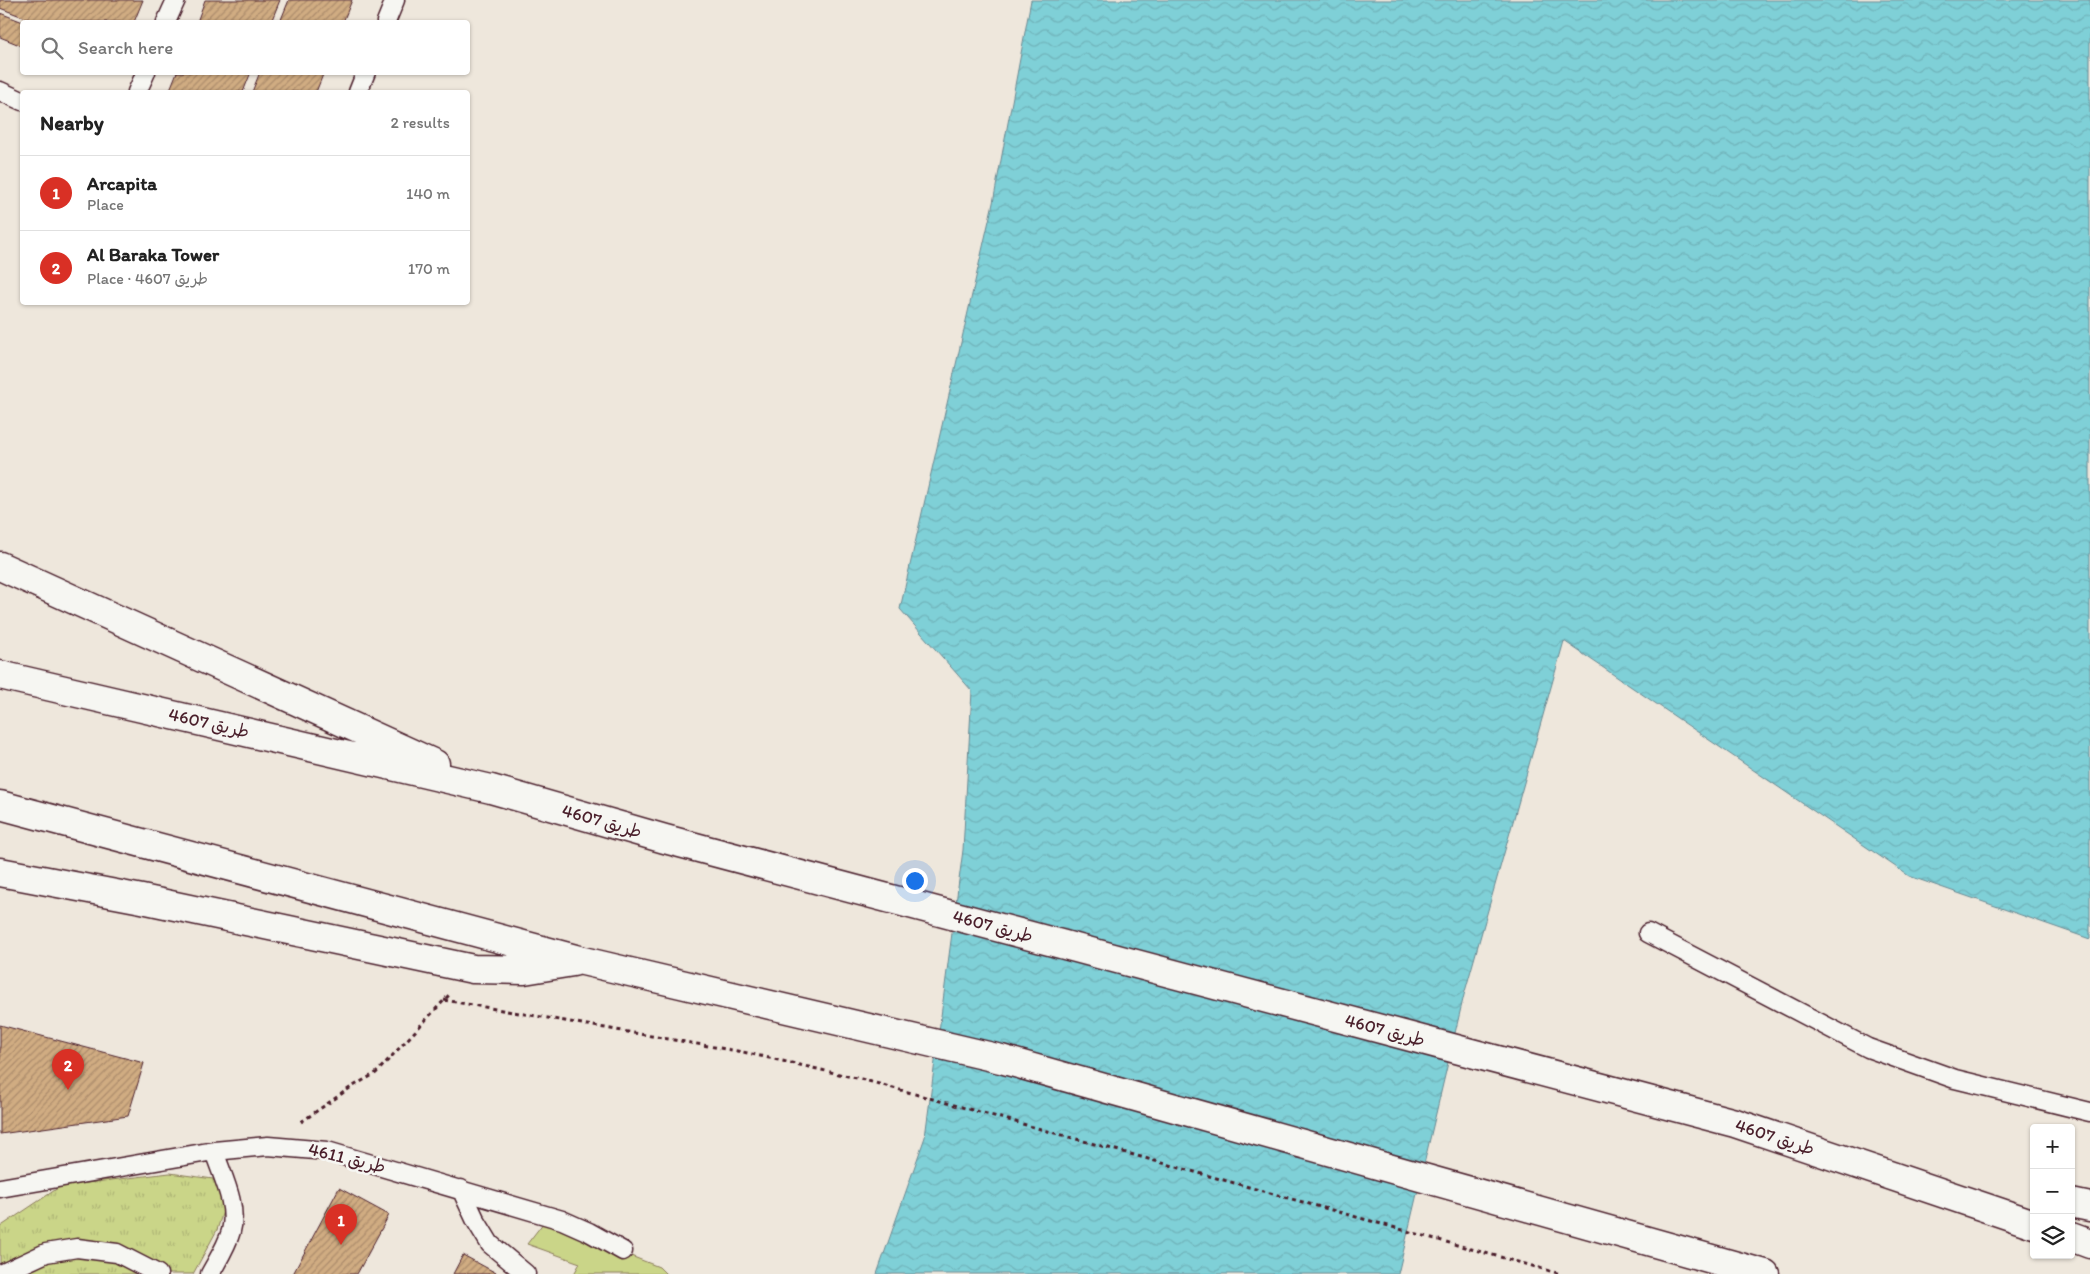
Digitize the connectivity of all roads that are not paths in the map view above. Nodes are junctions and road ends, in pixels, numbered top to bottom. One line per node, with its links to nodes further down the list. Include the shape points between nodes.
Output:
1 (176, 0): 3 (lane)
2 (395, 0): 4 (lane)
3 (167, 20)
4 (387, 20)
5 (145, 75): 7 (lane)
6 (365, 75): 8 (lane)
7 (138, 90)
8 (359, 90)
9 (0, 91): 10 (lane)
10 (20, 100)
11 (0, 566): 13 (main road)
12 (0, 675): 13 (main road, طريق 4607)
13 (491, 789): 22 (main road, طريق 4607, via 665,839 1734,1123)
14 (0, 805): 17 (main road)
15 (0, 872): 17 (main road, via 473,969 524,970)
16 (1648, 933): 18 (lane, via 1868,1048 1955,1079)
17 (583, 961): 34 (main road, via 1001,1059)
18 (2090, 1112)
19 (214, 1151): 20 (lane, طريق 4611); 21 (lane, طريق 4611, via 268,1146 327,1151); 32 (lane, via 229,1196 232,1220 231,1232)
20 (0, 1188)
21 (461, 1189): 29 (lane, طريق 4611, via 562,1220); 33 (lane, via 490,1244)
22 (1979, 1204): 23 (main road); 26 (main road, طريق 4607)
23 (2030, 1204)
24 (2075, 1204): 25 (main road)
25 (2090, 1207)
26 (2030, 1223)
27 (2075, 1238): 28 (main road)
28 (2090, 1244)
29 (623, 1251)
30 (1, 1274): 31 (lane, via 46,1253 78,1248 117,1253)
31 (158, 1274)
32 (210, 1274)
33 (526, 1274)
34 (1765, 1274)

